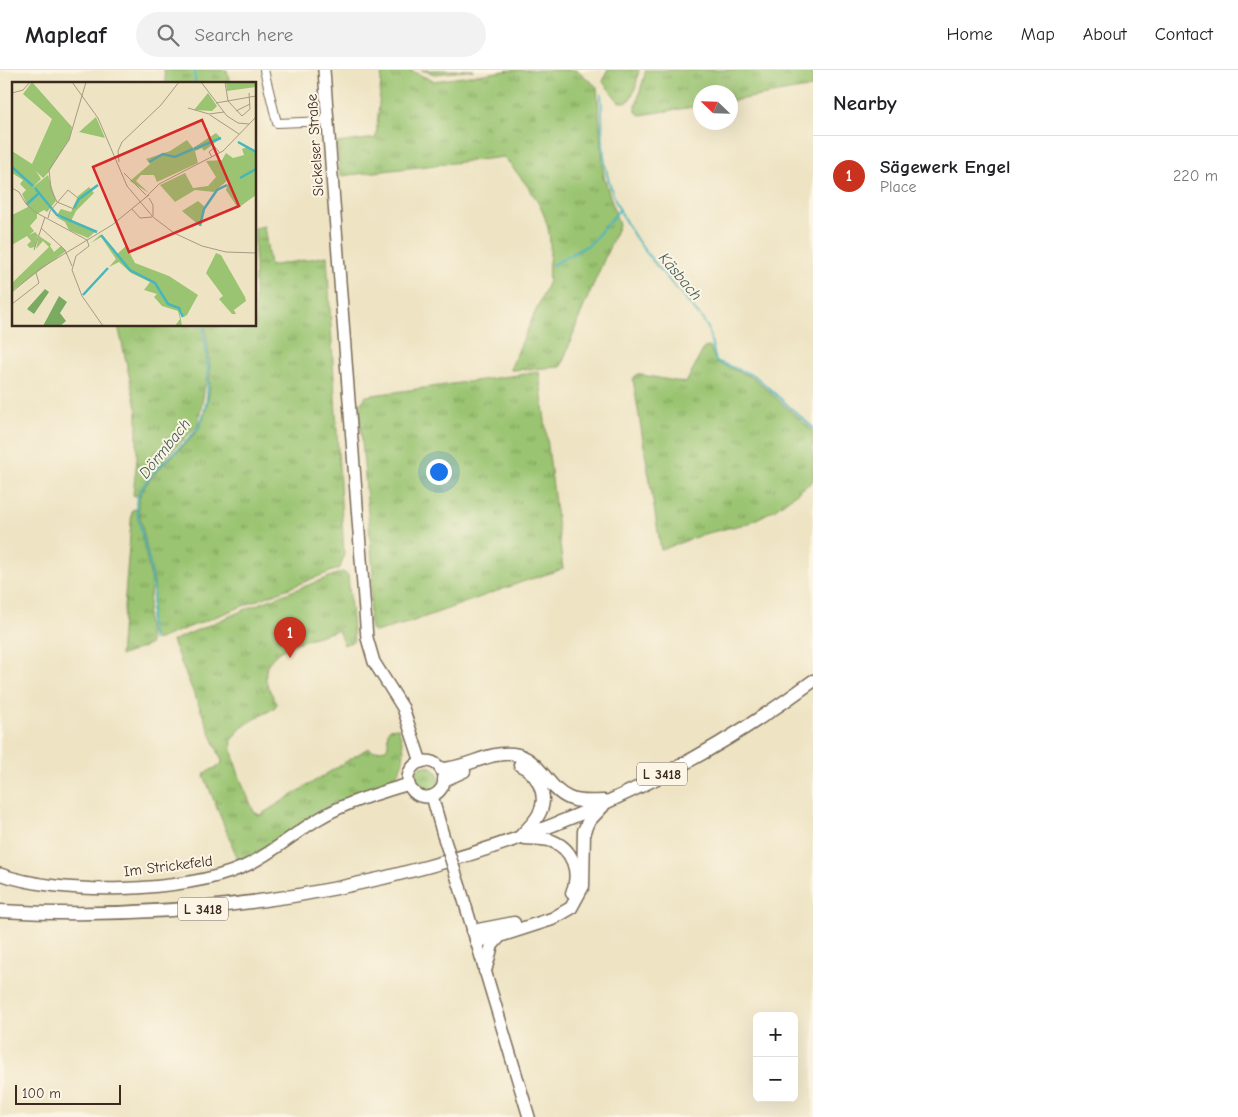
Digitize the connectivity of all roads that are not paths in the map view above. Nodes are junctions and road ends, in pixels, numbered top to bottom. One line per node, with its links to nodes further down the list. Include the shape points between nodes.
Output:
1 (264, 70): 3 (street, via 276,123)
2 (324, 70): 3 (main road, Sickelser Straße)
3 (328, 120): 5 (main road, Sickelser Straße, via 366,638 374,662 403,708)
4 (813, 681): 9 (main road, L 3418, via 714,746)
5 (422, 762): 6 (main road, via 433,762); 7 (main road, via 409,773)
6 (443, 774): 8 (main road, via 441,790); 9 (main road, L 3418, via 488,756 513,754 534,763 558,790 570,798); 10 (main road, via 495,763 514,763 530,771 541,788 542,805)
7 (409, 784): 8 (main road, via 415,794); 11 (main road, Im Strickefeld, via 334,810 256,860 210,878 149,886 89,887 39,884)
8 (432, 796): 13 (main road, bridge)
9 (609, 801): 10 (main road, L 3418); 14 (main road, L 3418, via 588,822 584,831 583,886 576,901 558,917)
10 (520, 838): 12 (main road, L 3418, via 434,866 274,901 154,913); 13 (main road, L 3418, via 550,840 568,852 576,871 570,896 557,908 540,915)
11 (0, 874)
12 (0, 912)
13 (474, 935): 14 (main road, L 3418); 15 (main road)
14 (500, 936): 15 (main road, via 492,945)
15 (485, 971): 16 (main road)
16 (529, 1117)

